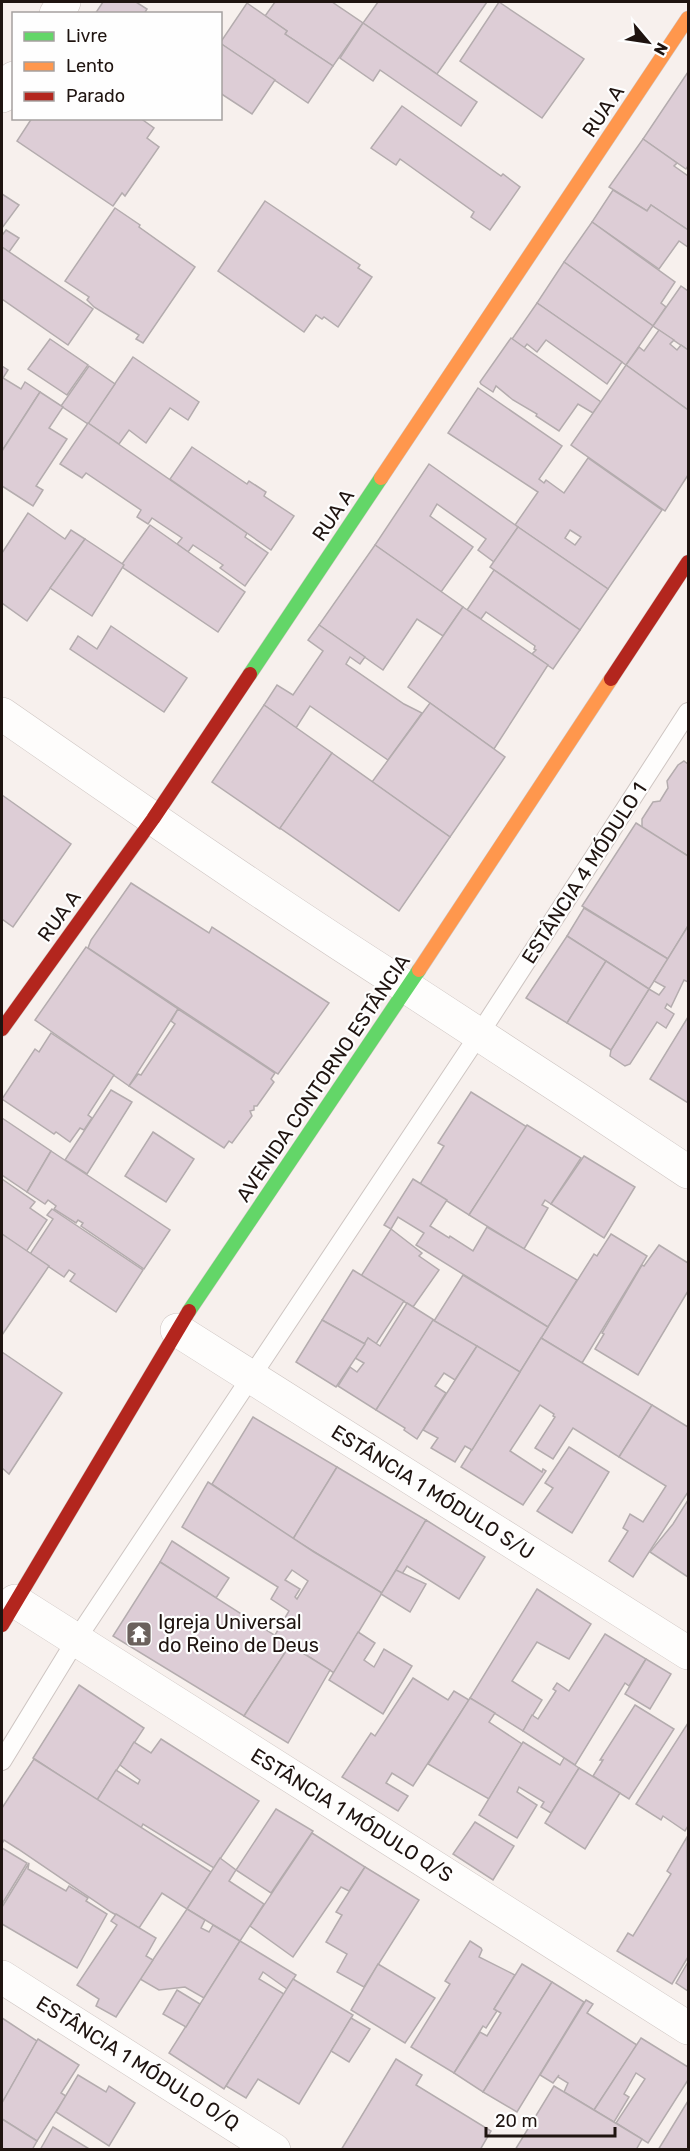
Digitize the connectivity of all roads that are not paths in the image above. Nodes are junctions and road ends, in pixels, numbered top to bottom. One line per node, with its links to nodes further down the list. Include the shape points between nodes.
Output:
1 (688, 18): 7 (street, RUA A)
2 (12, 81): 3 (street)
3 (2, 96)
4 (688, 562): 8 (street, AVENIDA CONTORNO ESTÂNCIA)
5 (688, 712): 10 (lane, ESTÂNCIA 4 MÓDULO 1)
6 (2, 714): 7 (street)
7 (153, 819): 8 (street); 9 (street, RUA A)
8 (407, 988): 10 (street); 12 (street, AVENIDA CONTORNO ESTÂNCIA)
9 (2, 1029)
10 (480, 1033): 11 (street); 13 (lane, ESTÂNCIA 4 MÓDULO 1)
11 (688, 1172)
12 (177, 1330): 13 (street, ESTÂNCIA 1 MÓDULO S/U); 14 (street, AVENIDA CONTORNO ESTÂNCIA)
13 (250, 1377): 15 (lane, ESTÂNCIA 4 MÓDULO 1); 16 (street, ESTÂNCIA 1 MÓDULO S/U)
14 (8, 1613): 15 (street, ESTÂNCIA 1 MÓDULO Q/S)
15 (76, 1640): 17 (lane, ESTÂNCIA 4 MÓDULO 1); 19 (street, ESTÂNCIA 1 MÓDULO Q/S)
16 (688, 1653)
17 (2, 1761)
18 (2, 1977): 20 (street, ESTÂNCIA 1 MÓDULO O/Q)
19 (688, 2028)
20 (274, 2150)

